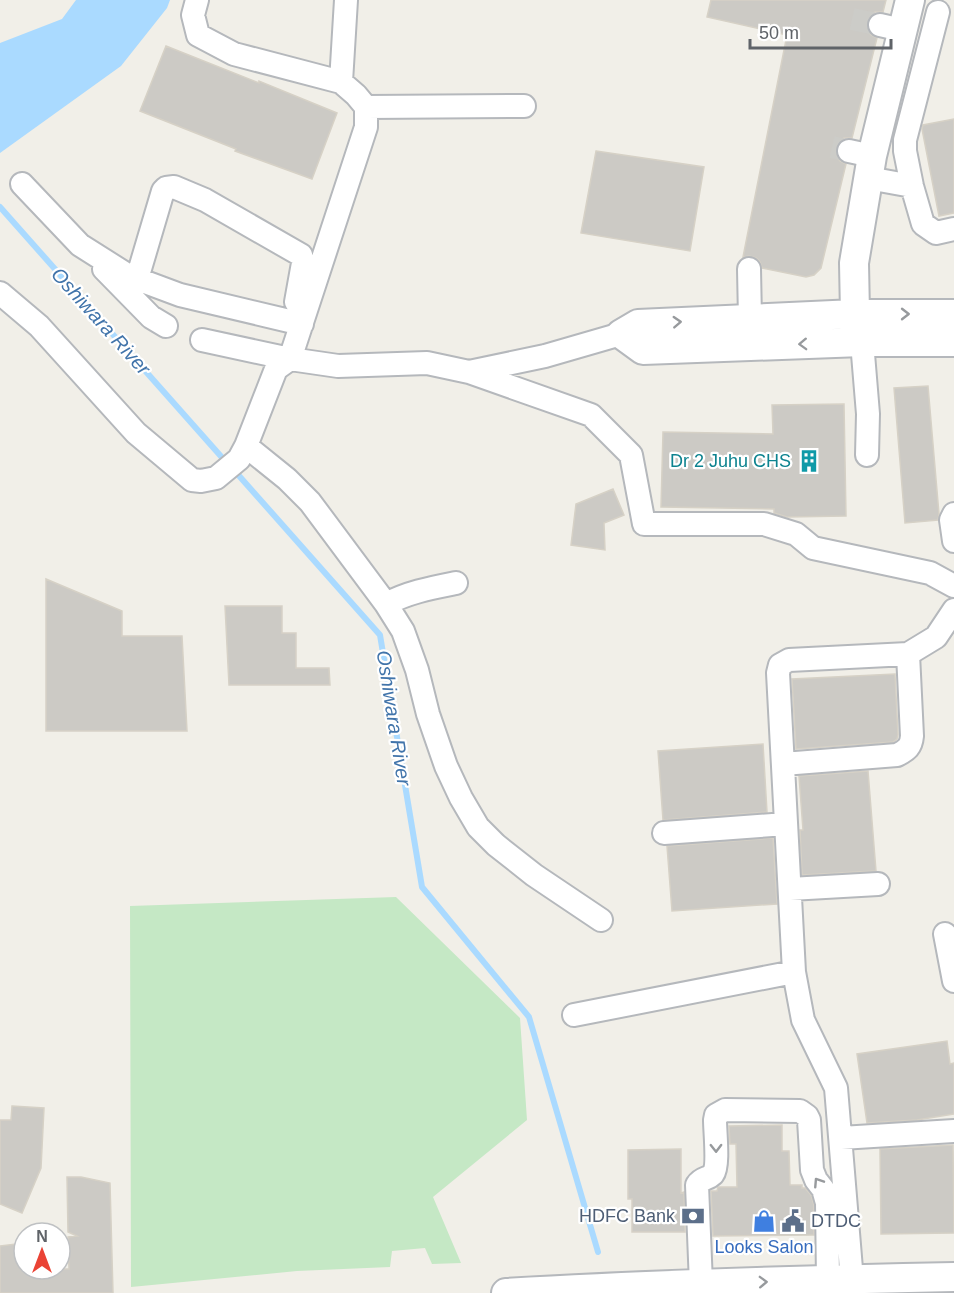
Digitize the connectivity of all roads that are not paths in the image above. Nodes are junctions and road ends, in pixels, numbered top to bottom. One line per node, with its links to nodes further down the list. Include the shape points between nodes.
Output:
1 (197, 0): 5 (street, via 193,15 198,35 234,54)
2 (346, 0): 5 (street)
3 (946, 12): 4 (street); 10 (street, via 905,140)
4 (900, 15): 8 (street)
5 (341, 82): 7 (street)
6 (524, 106): 7 (street)
7 (366, 107): 19 (street, via 366,128)
8 (863, 162): 10 (street); 16 (street, via 854,263)
9 (22, 184): 12 (street)
10 (912, 186): 11 (street, via 923,224 936,233)
11 (954, 229)
12 (80, 245): 14 (street); 20 (street, via 151,317)
13 (749, 269): 18 (street)
14 (137, 279): 19 (street, via 180,295); 19 (street, via 163,191 174,187 205,200 301,255)
15 (0, 293): 27 (street, via 39,326 136,433 192,480 216,478)
16 (855, 314): 17 (street, one-way to 17); 18 (street); 23 (street)
17 (954, 314)
18 (750, 319): 21 (street, one-way to 18, via 638,324)
19 (297, 323): 25 (street)
20 (166, 326)
21 (621, 334): 23 (street, one-way to 21, via 643,350); 26 (street)
22 (202, 340): 25 (street)
23 (862, 342): 24 (street); 28 (street)
24 (954, 342)
25 (290, 359): 26 (street, via 338,366 427,363); 27 (street, via 276,369)
26 (469, 372): 32 (street, via 591,415 631,455 644,524 764,524 796,534 813,548 930,573)
27 (243, 452): 33 (street, via 287,479 310,502)
28 (867, 456)
29 (954, 514): 30 (street)
30 (954, 541)
31 (456, 583): 33 (street, via 418,591)
32 (954, 586)
33 (386, 604): 41 (street, via 404,631 446,766 478,827 534,875)
34 (954, 610): 35 (street, via 936,637)
35 (908, 654): 36 (street, via 912,735 906,751 897,755); 36 (street, via 789,660 780,665)
36 (783, 764): 37 (street)
37 (786, 824): 38 (street); 40 (street)
38 (664, 833)
39 (878, 884): 40 (street)
40 (790, 889): 43 (street)
41 (602, 920)
42 (945, 934): 44 (street)
43 (794, 972): 45 (street); 47 (street, via 803,1020 836,1088)
44 (954, 981)
45 (574, 1015)
46 (954, 1131): 47 (street)
47 (841, 1138): 50 (street)
48 (954, 1277): 50 (street)
49 (701, 1284): 50 (street, one-way to 50); 50 (street, one-way to 49, via 827,1203 812,1170 807,1116 800,1111 725,1110 715,1120 716,1167 698,1185); 51 (street)
50 (844, 1284)
51 (506, 1293)

